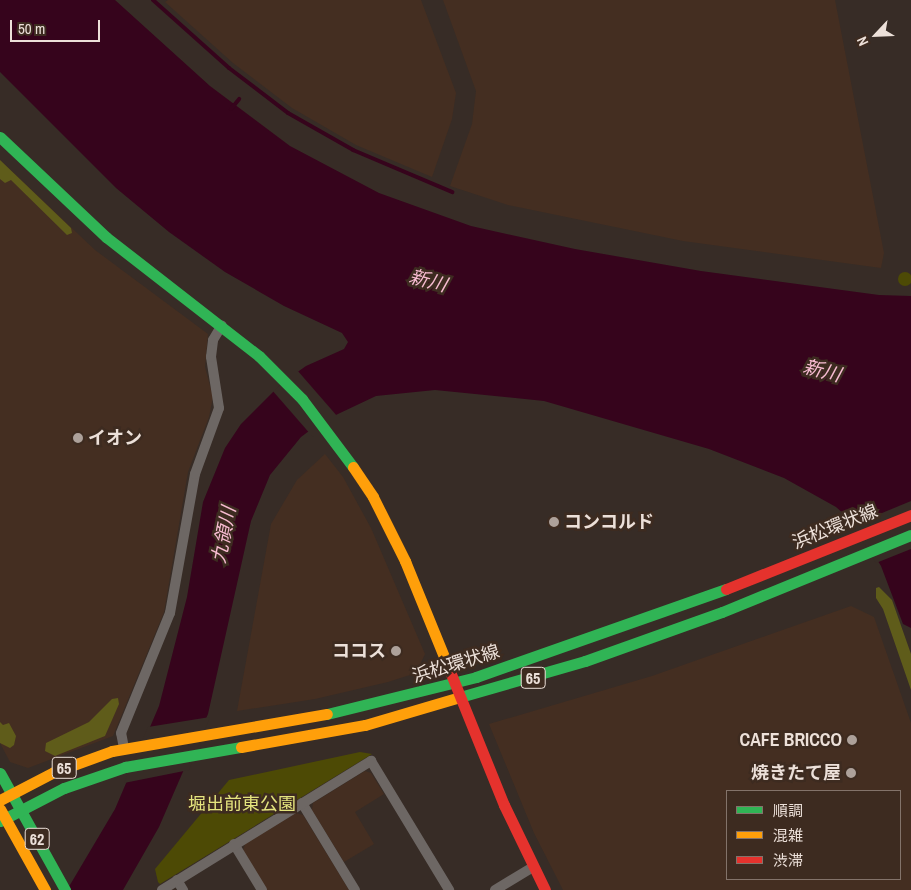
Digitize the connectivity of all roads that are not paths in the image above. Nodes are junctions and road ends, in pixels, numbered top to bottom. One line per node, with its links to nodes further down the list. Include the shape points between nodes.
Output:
1 (0, 137): 2 (main road, via 106,237)
2 (222, 325): 5 (main road, via 277,372 326,428 362,479 392,532); 7 (street, via 213,340 211,357 219,408 194,474 170,613 121,733)
3 (911, 515): 5 (main road, 浜松環状線 / 65, via 660,615)
4 (911, 535): 6 (main road, 浜松環状線 / 65, via 645,641)
5 (455, 683): 6 (main road); 7 (main road, 浜松環状線 / 65, via 352,710)
6 (462, 699): 12 (main road, 浜松環状線 / 65, via 314,735 125,767 64,788); 15 (main road)
7 (128, 747): 9 (main road, 浜松環状線 / 65, via 74,764)
8 (0, 773): 9 (main road, 62)
9 (11, 794): 10 (main road, 浜松環状線 / 65); 12 (main road, 62)
10 (0, 800)
11 (302, 803): 14 (street); 22 (street); 23 (street, via 370,762)
12 (20, 810): 13 (main road, 浜松環状線 / 65); 17 (main road, 62)
13 (2, 816): 18 (main road, 62)
14 (234, 844): 16 (street); 21 (street)
15 (533, 867): 24 (street); 25 (main road)
16 (177, 880): 19 (street); 20 (street)
17 (63, 887)
18 (45, 890)
19 (162, 890)
20 (183, 890)
21 (262, 890)
22 (354, 890)
23 (449, 890)
24 (495, 890)
25 (545, 890)

